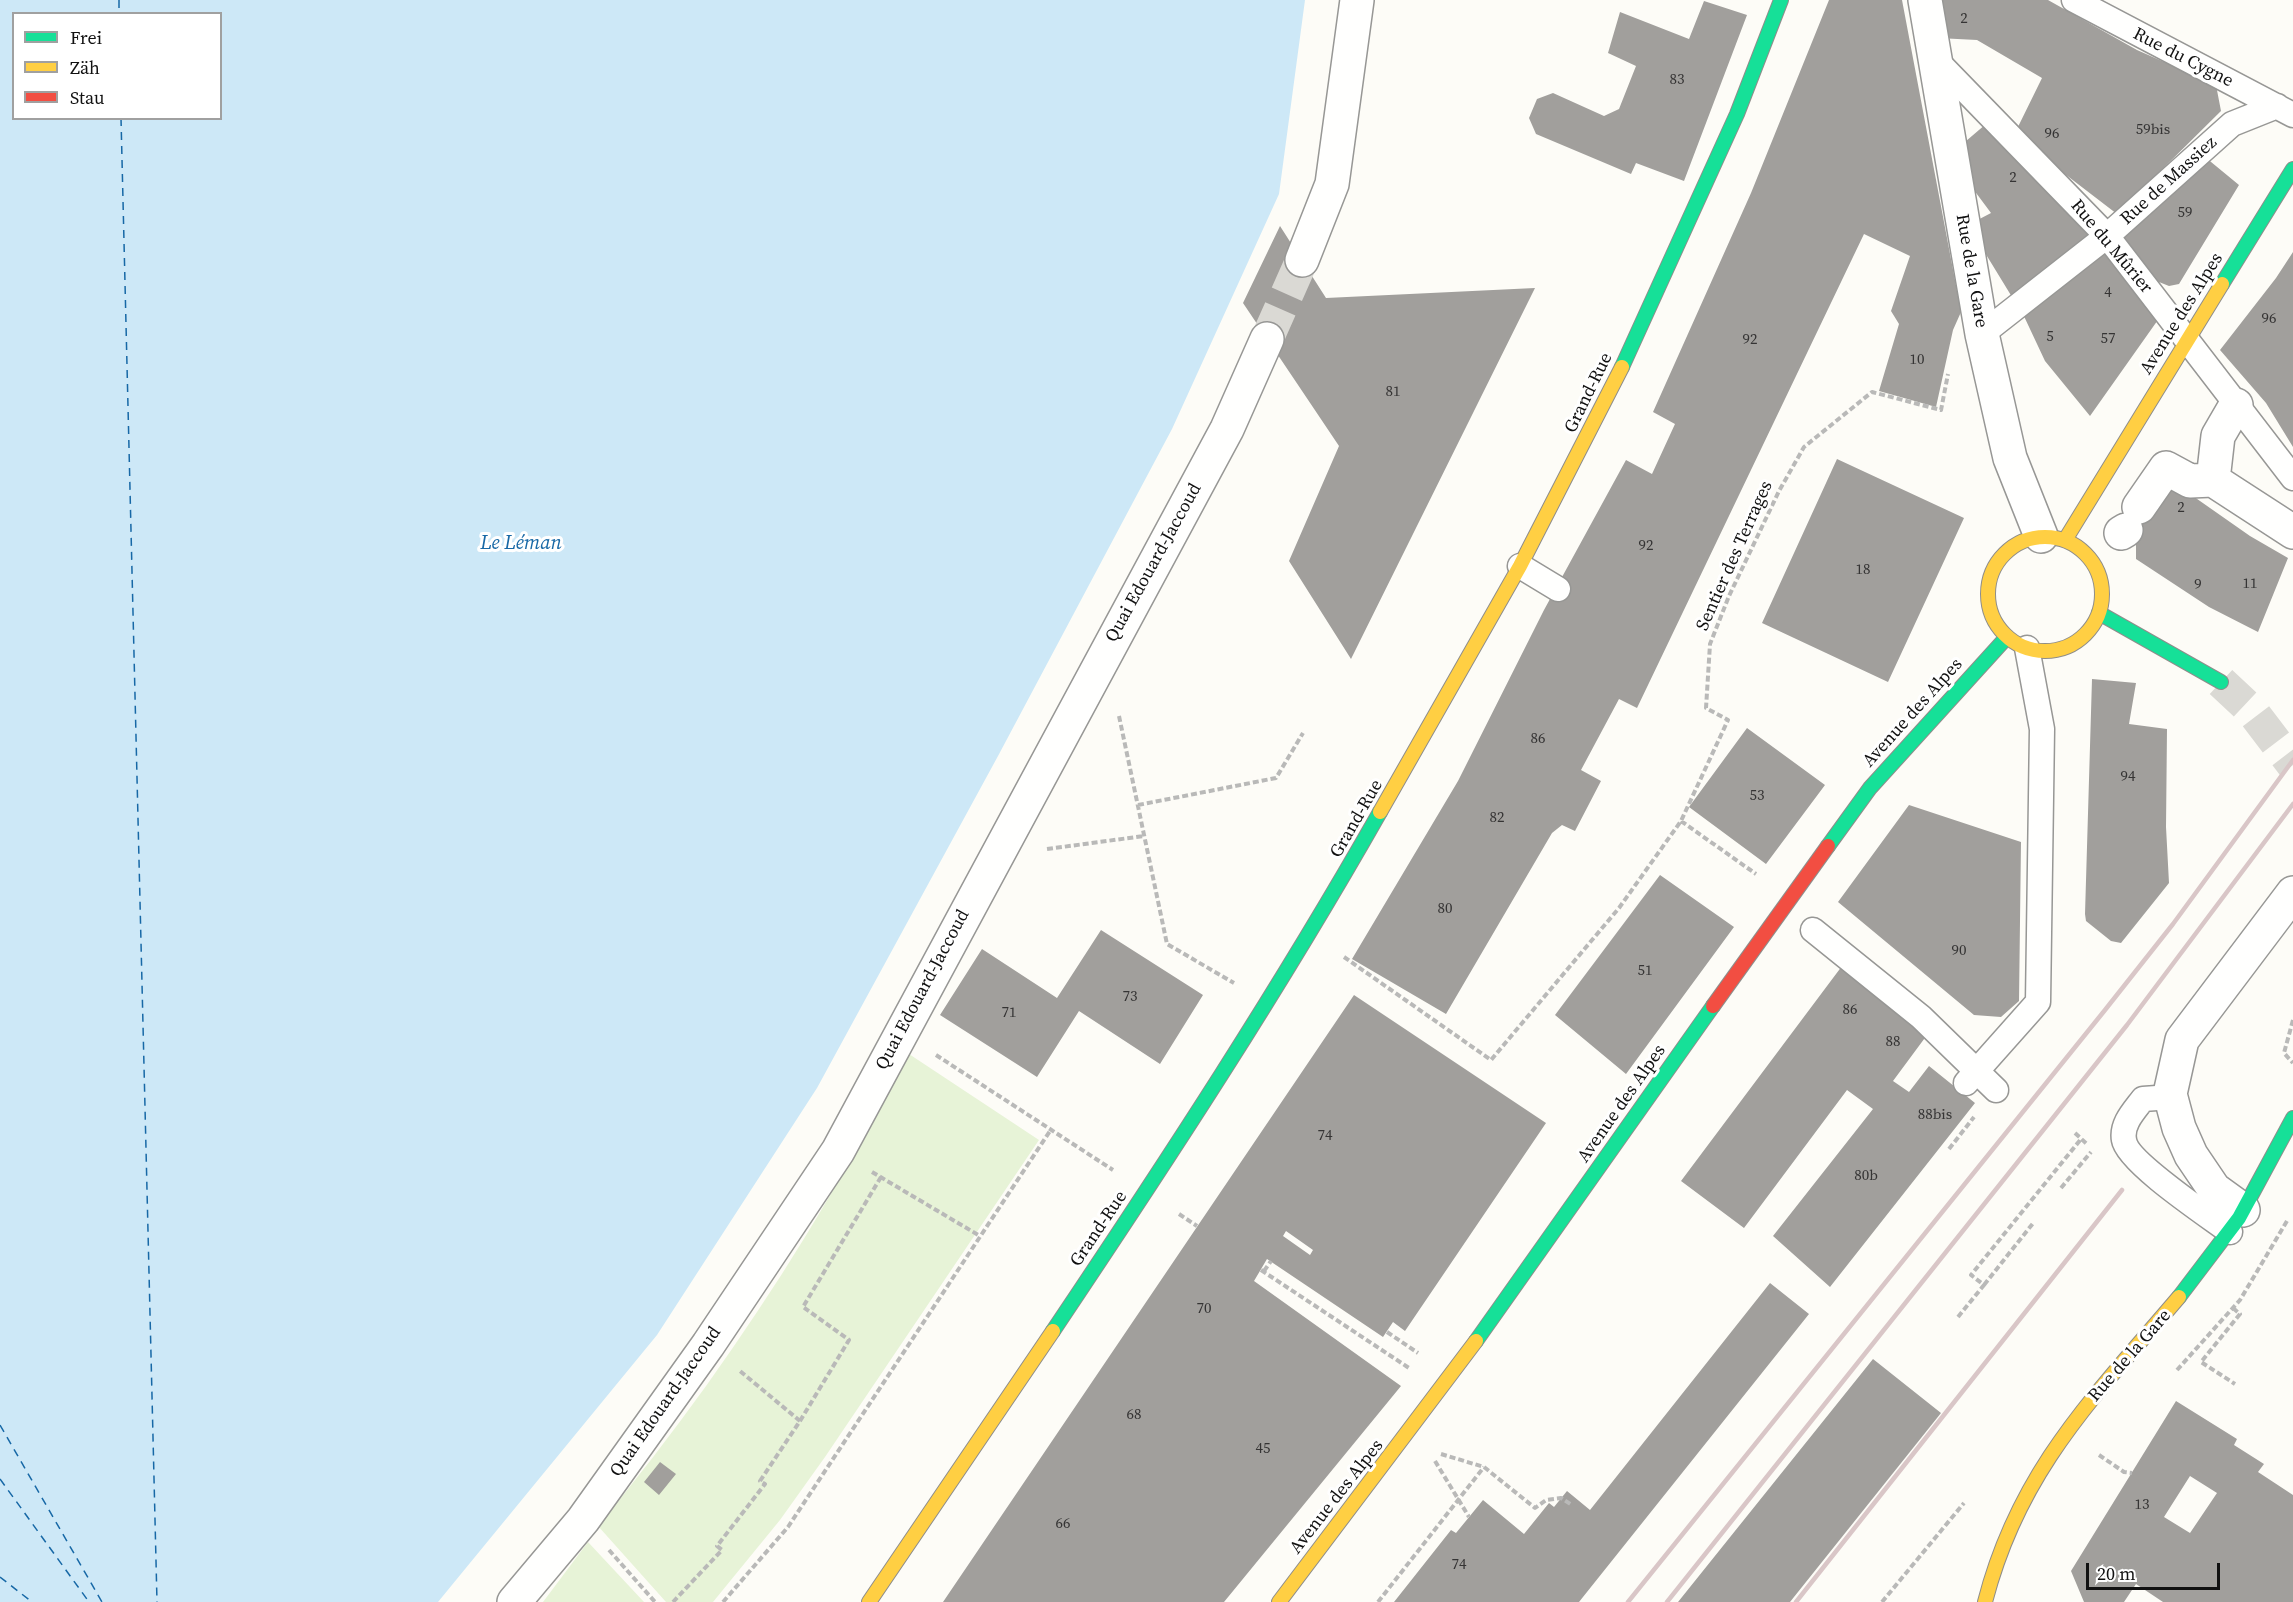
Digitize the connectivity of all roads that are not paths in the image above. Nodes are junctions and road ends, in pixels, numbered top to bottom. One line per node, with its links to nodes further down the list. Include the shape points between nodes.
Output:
1 (1357, 0): 9 (street, via 1332,184)
2 (1781, 0): 19 (street, Grand-Rue, via 1737,114 1605,406)
3 (1925, 0): 5 (street, Rue de la Gare)
4 (2074, 0): 6 (lane, Rue du Cygne)
5 (1935, 59): 8 (lane, Rue du Mûrier); 10 (street, Rue de la Gare)
6 (2285, 111): 8 (lane, Rue de Massiez, via 2232,124)
7 (2292, 174): 12 (street, Avenue des Alpes)
8 (2108, 236): 10 (lane, Rue de Massiez); 12 (lane, Rue du Mûrier)
9 (1302, 260)
10 (1982, 333): 18 (street, Rue de la Gare, via 2010,459)
11 (1266, 339): 31 (street, Quai Edouard-Jaccoud, via 1227,429 838,1151 708,1345 583,1520)
12 (2186, 339): 13 (lane, Rue du Mûrier); 18 (street, Avenue des Alpes)
13 (2236, 405): 14 (lane, Rue du Mûrier); 15 (street, via 2218,436)
14 (2293, 478)
15 (2213, 480): 16 (street, via 2190,481 2166,468); 17 (street)
16 (2129, 523)
17 (2293, 532)
18 (2053, 538): 21 (street, via 2080,549 2092,562 2100,578); 22 (street, via 2023,540 2007,551 1995,566 1988,585 1988,604 1995,622)
19 (1520, 566): 20 (lane); 32 (street, Grand-Rue, via 1311,934 1146,1192)
20 (1558, 589)
21 (2099, 613): 22 (street, via 2078,641 2062,648 2044,651); 23 (street)
22 (2017, 643): 26 (lane, via 2042,729 2038,1002); 33 (street, Avenue des Alpes, via 1870,788 1441,1390)
23 (2221, 682)
24 (2293, 893): 28 (street, via 2182,1040)
25 (1813, 930): 26 (lane, via 1921,1017)
26 (1972, 1076): 27 (lane)
27 (1996, 1089)
28 (2171, 1097): 30 (street, via 2191,1155); 30 (lane, via 2143,1100 2127,1120 2124,1141 2134,1158)
29 (2293, 1118): 30 (street, Rue de la Gare)
30 (2237, 1221): 34 (street, Rue de la Gare, via 2180,1298 2055,1447 2019,1507)
31 (514, 1602)
32 (869, 1602)
33 (1279, 1602)
34 (1985, 1602)

